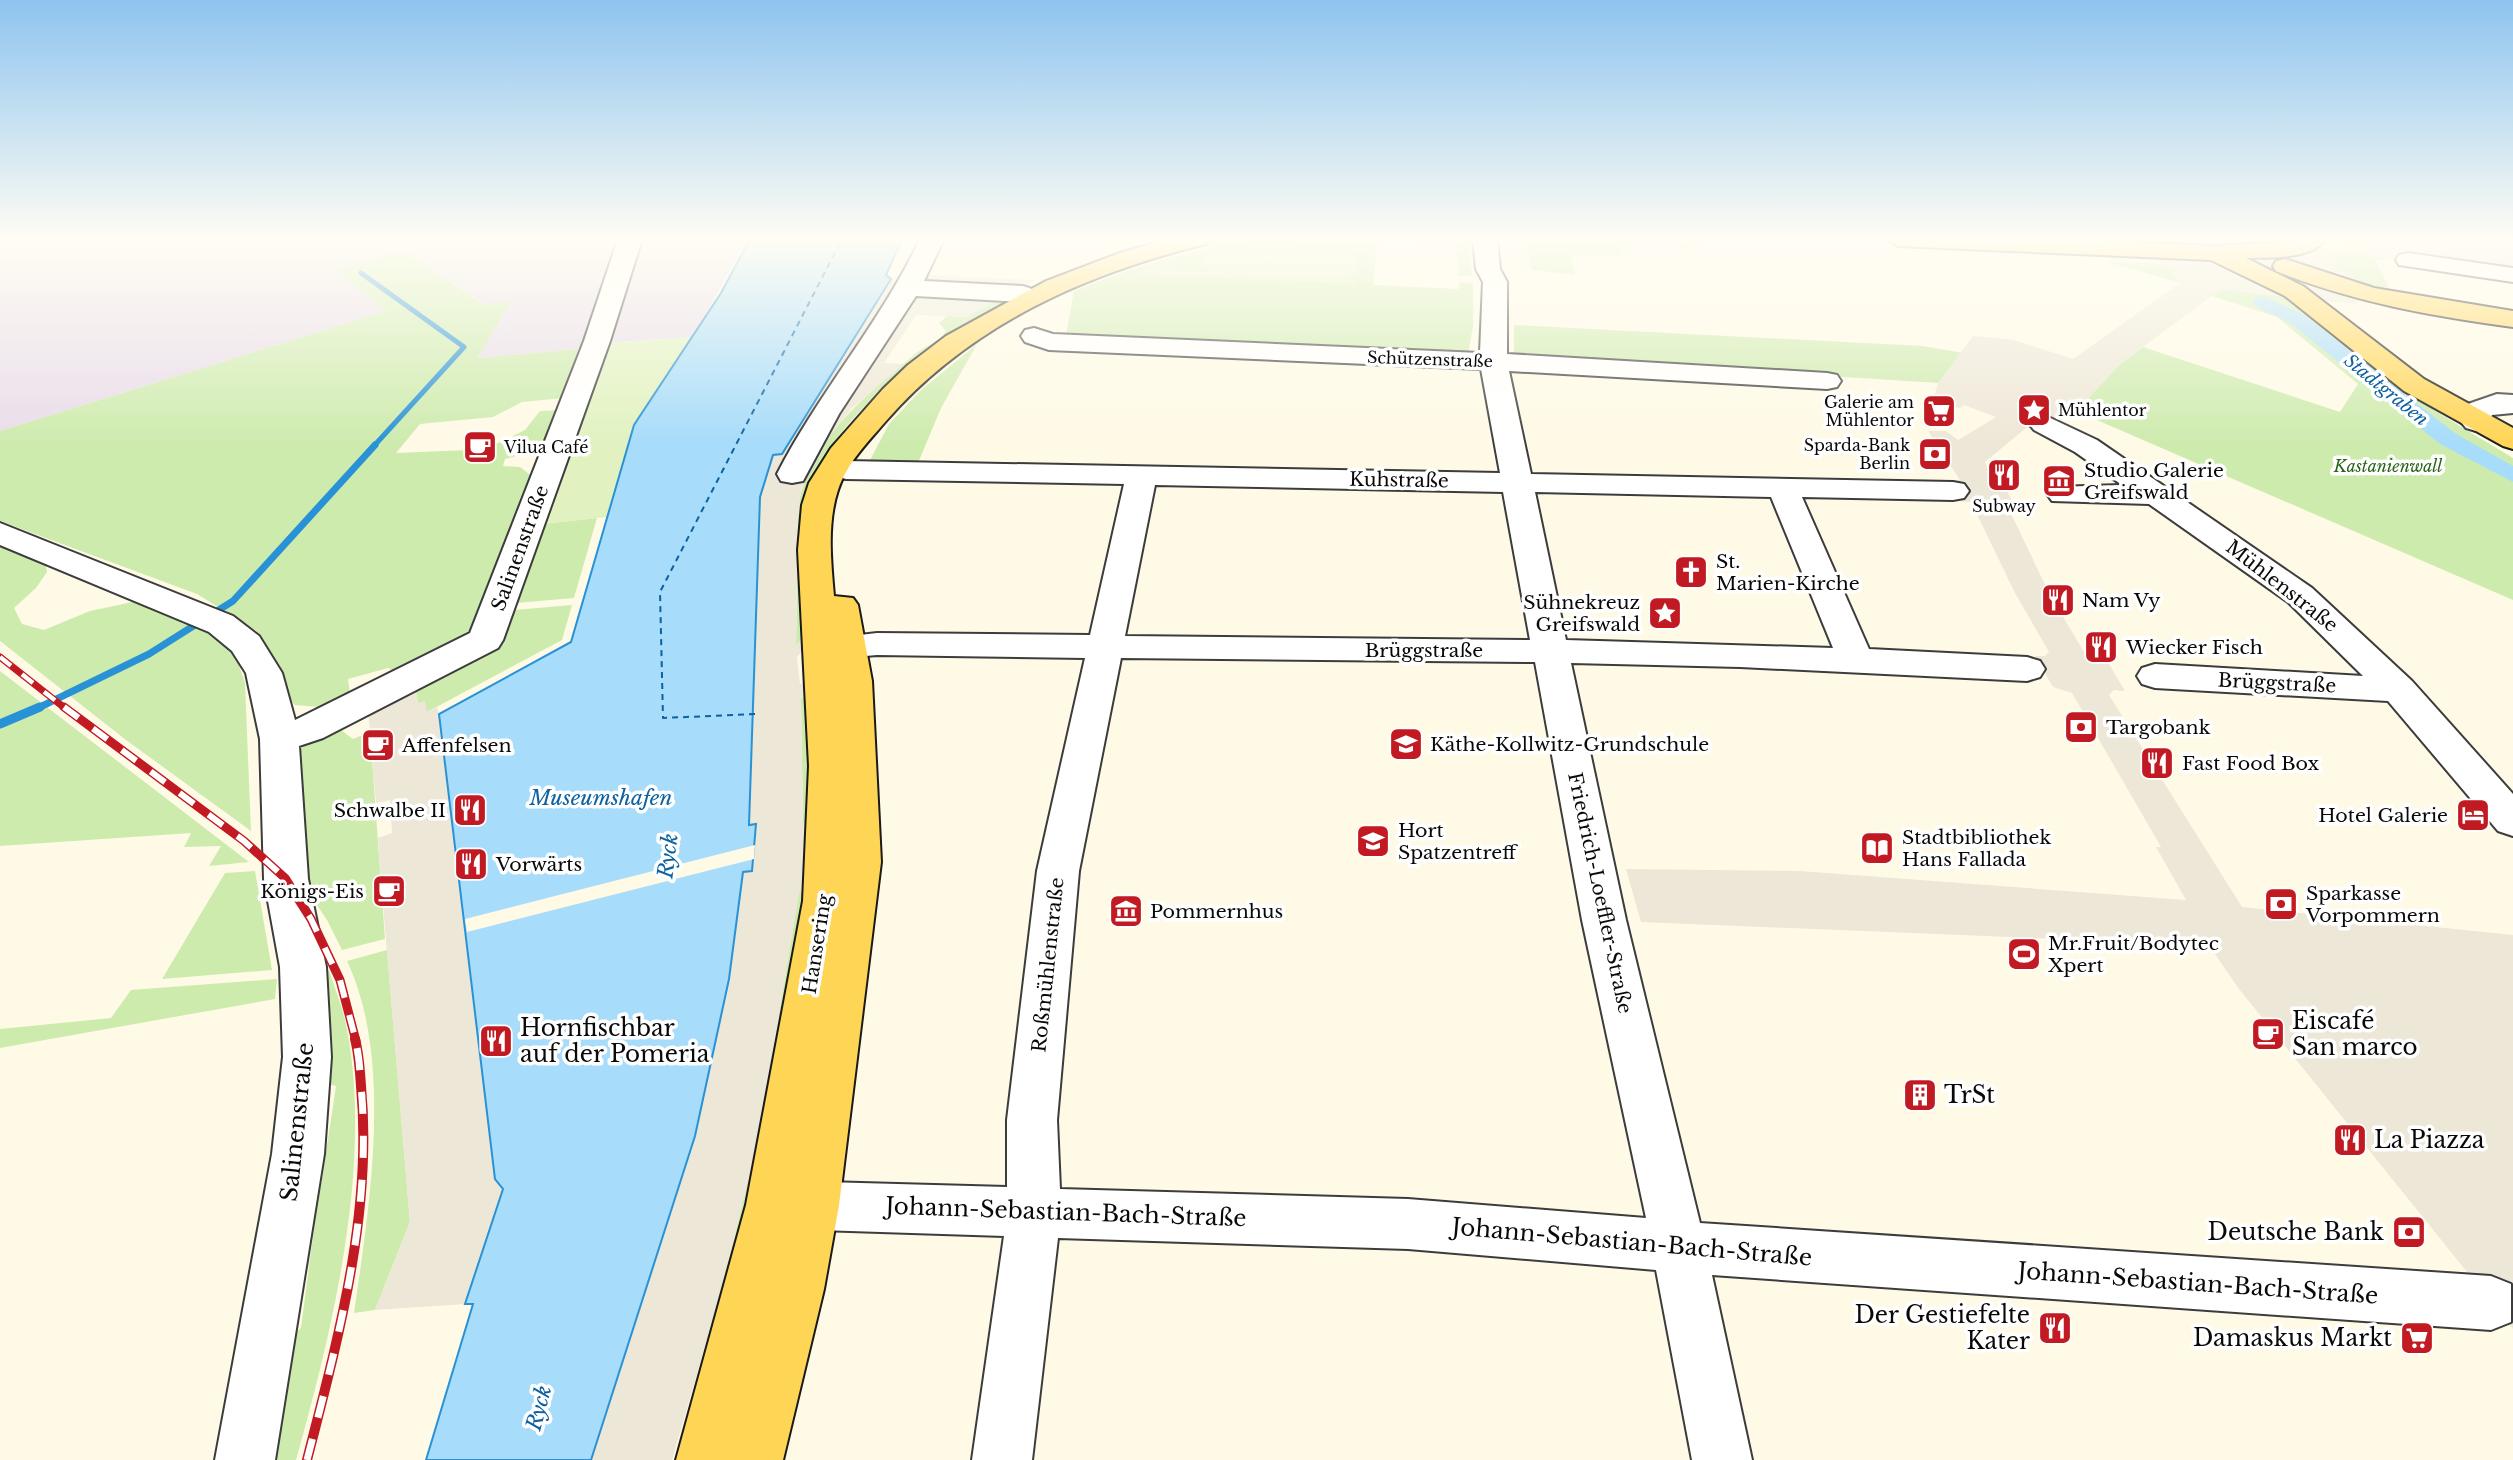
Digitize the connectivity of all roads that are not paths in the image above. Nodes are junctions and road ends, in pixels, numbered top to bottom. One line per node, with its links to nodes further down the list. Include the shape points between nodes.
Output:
1 (607, 307): 32 (street, Salinenstraße, via 485,640 321,723)
2 (894, 307): 17 (street, via 819,423)
3 (1014, 307): 14 (main road, Hansering, via 925,365)
4 (1495, 307): 9 (street, Friedrich-Loeffler-Straße)
5 (2315, 307): 12 (main road, via 2414,384)
6 (2424, 307): 7 (main road)
7 (2513, 319)
8 (1034, 336): 9 (street, Schützenstraße, via 1049,342)
9 (1493, 362): 10 (street, Schützenstraße); 19 (street, Friedrich-Loeffler-Straße)
10 (1827, 381)
11 (2513, 404): 12 (street, via 2486,405 2478,410)
12 (2476, 422): 15 (main road)
13 (2044, 424): 23 (street, Mühlenstraße, via 2087,446)
14 (863, 430): 16 (main road, Hansering); 25 (main road, Hansering, via 827,476 818,506 817,610)
15 (2513, 440)
16 (846, 470): 18 (street, Kuhstraße); 25 (main road, Hansering, via 837,516 841,600)
17 (792, 474)
18 (1140, 476): 19 (street, Kuhstraße); 26 (street, Roßmühlenstraße)
19 (1516, 481): 20 (street, Kuhstraße); 27 (street, Friedrich-Loeffler-Straße)
20 (1782, 486): 21 (street, Kuhstraße); 28 (street)
21 (1953, 491)
22 (2063, 494): 23 (street)
23 (2159, 495): 31 (street, Mühlenstraße, via 2300,595)
24 (0, 533): 32 (street, Salinenstraße, via 207,618 246,644 264,673)
25 (835, 648): 26 (street, Brüggstraße); 34 (main road, Hansering, via 852,681 860,862)
26 (1104, 648): 27 (street, Brüggstraße); 35 (street, Roßmühlenstraße, via 1058,871 1032,1120)
27 (1552, 652): 28 (street, Brüggstraße); 36 (street, Friedrich-Loeffler-Straße, via 1604,920)
28 (1856, 658): 29 (street, Brüggstraße)
29 (2027, 669)
30 (2155, 676): 31 (street, Brüggstraße)
31 (2399, 690): 33 (street, Mühlenstraße)
32 (279, 739): 38 (street, Salinenstraße, via 286,879 303,967 307,1057 299,1154)
33 (2513, 821)
34 (793, 1205): 35 (street, Johann-Sebastian-Bach-Straße); 39 (main road, Hansering); 40 (main road, Hansering, via 796,1289)
35 (1034, 1211): 36 (street, Johann-Sebastian-Bach-Straße, via 1408,1224); 41 (street, Roßmühlenstraße)
36 (1678, 1246): 37 (street, Johann-Sebastian-Bach-Straße); 42 (street, Friedrich-Loeffler-Straße)
37 (2491, 1303)
38 (245, 1460)
39 (706, 1460)
40 (753, 1460)
41 (1002, 1460)
42 (1722, 1460)

